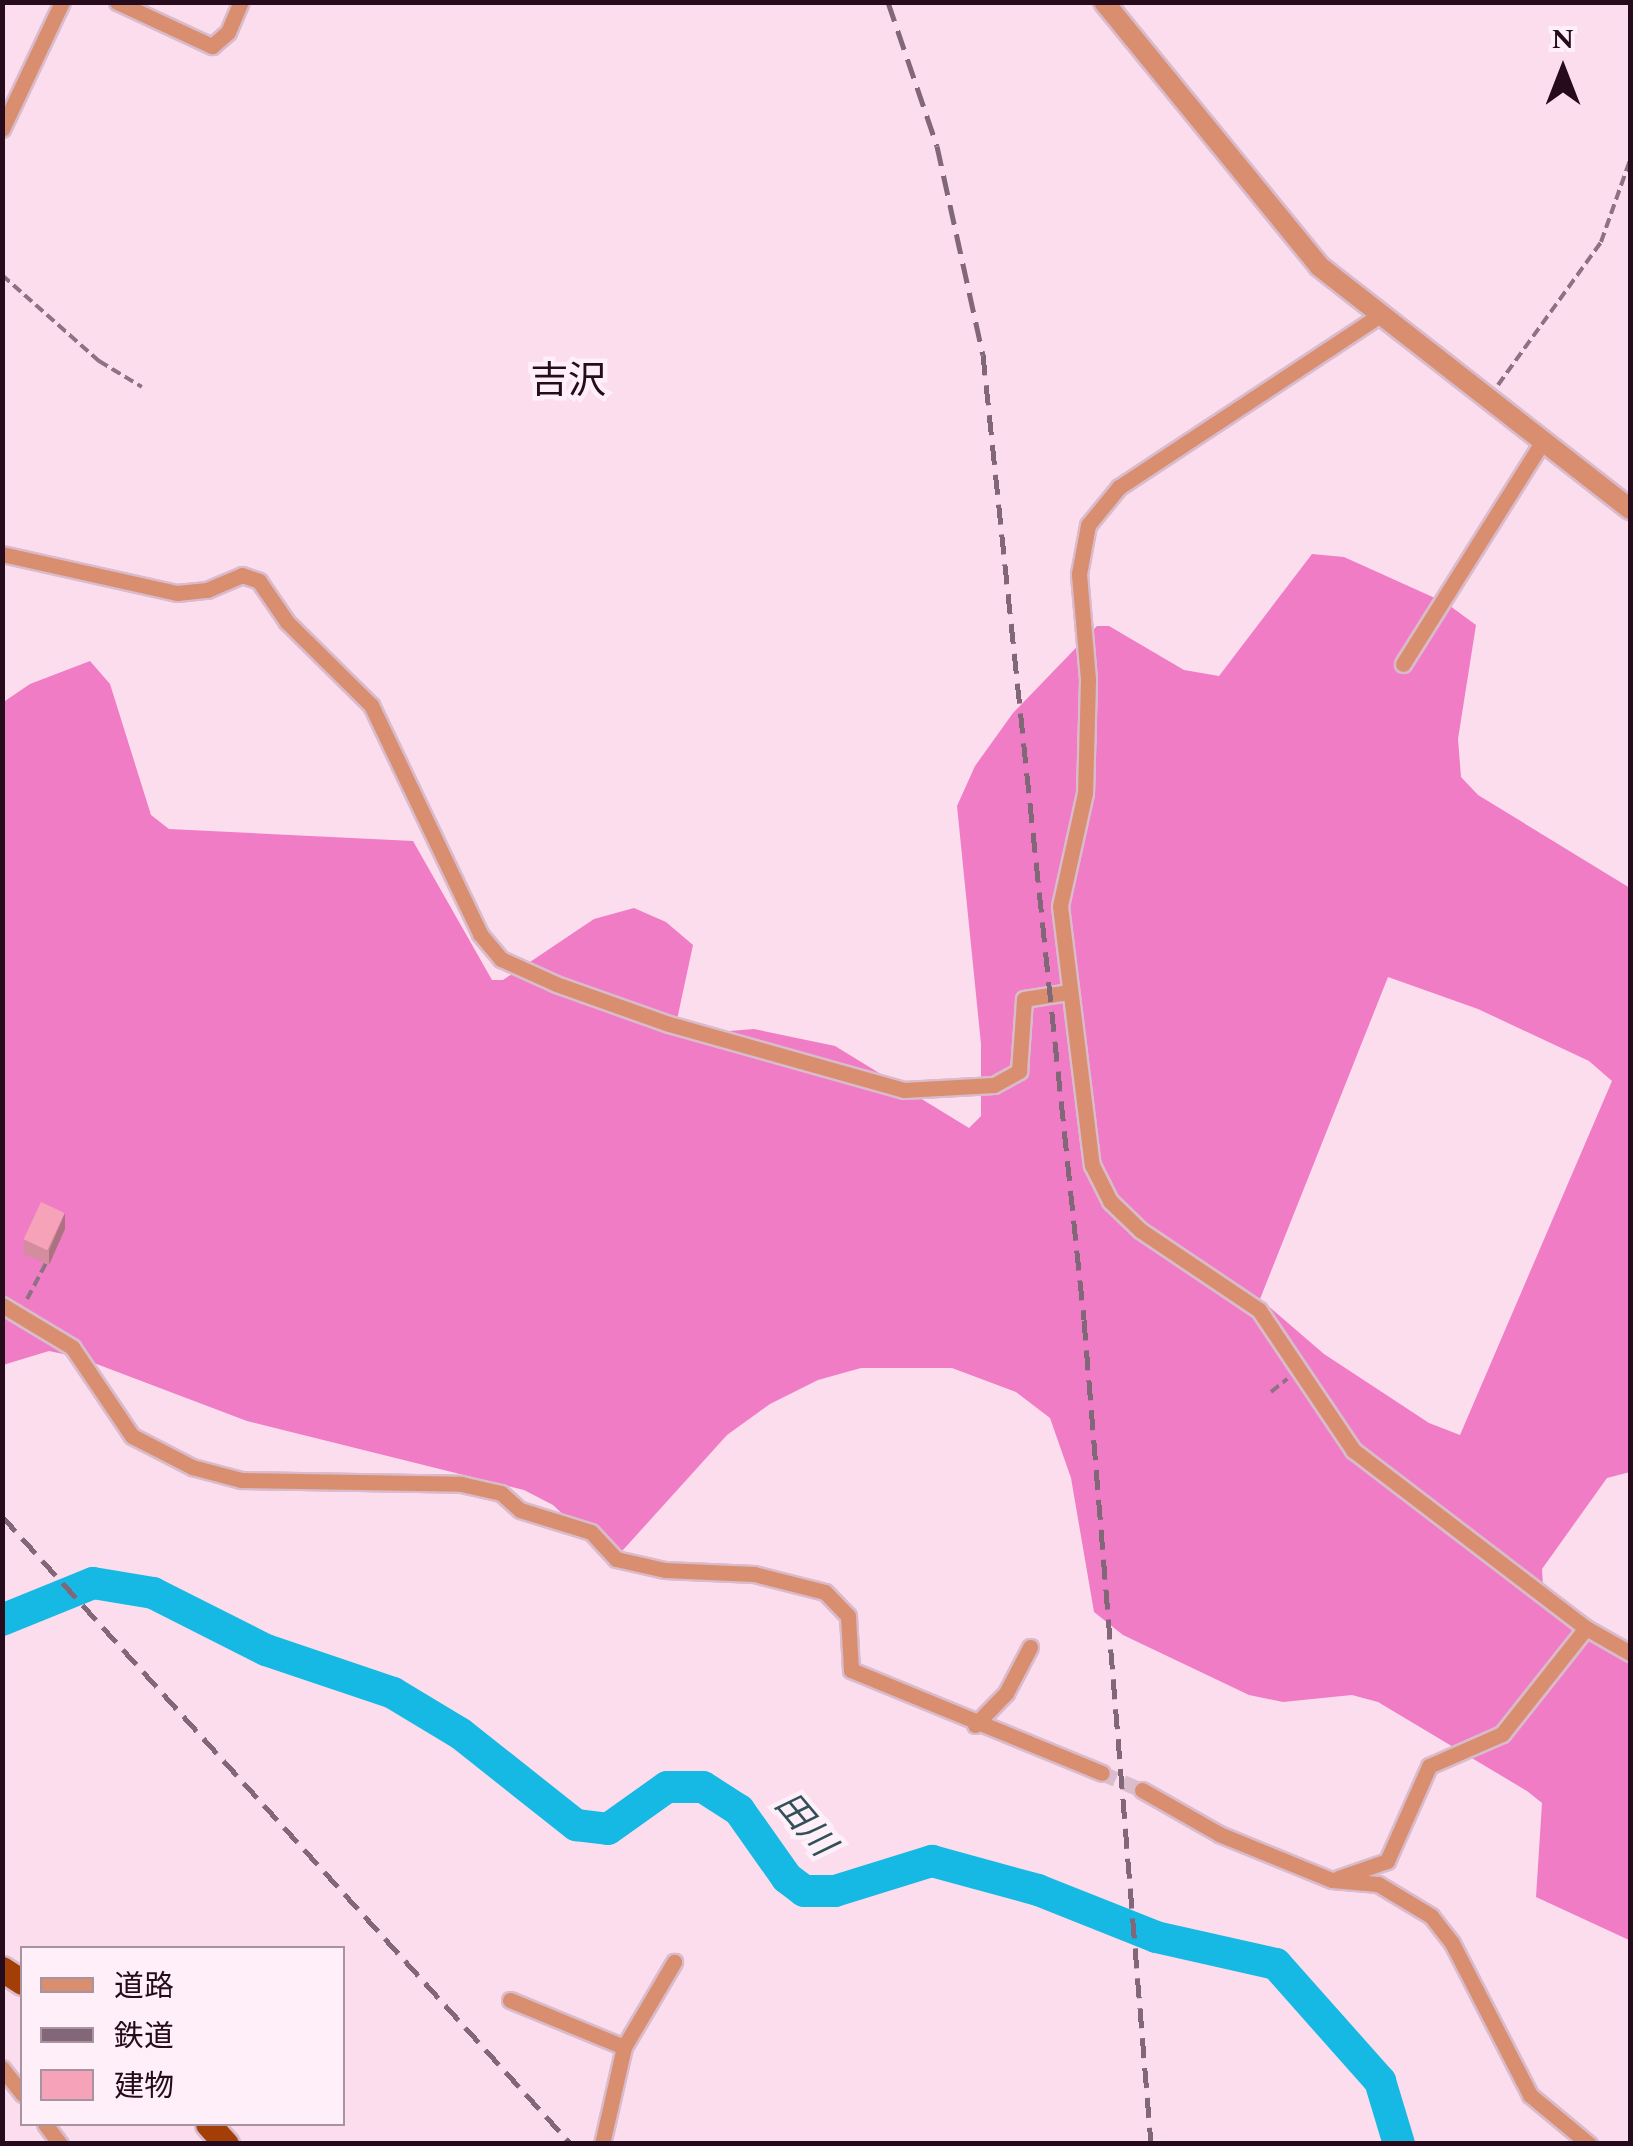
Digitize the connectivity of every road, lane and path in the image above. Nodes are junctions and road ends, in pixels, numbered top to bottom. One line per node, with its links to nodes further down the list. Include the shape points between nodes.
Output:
1 (62, 2): 5 (street)
2 (117, 2): 3 (street, via 212,46 228,32)
3 (240, 2)
4 (1104, 2): 8 (street, via 1259,200)
5 (2, 129)
6 (1630, 160): 10 (path, via 1600,242)
7 (2, 275): 9 (path, via 99,361)
8 (1377, 317): 10 (street); 15 (street, via 1119,487 1088,525 1078,574 1088,680 1085,793 1060,906)
9 (142, 387)
10 (1487, 401): 11 (street)
11 (1542, 442): 12 (street); 14 (street)
12 (1630, 508)
13 (2, 554): 15 (street, via 176,593 207,590 242,575 259,581 288,622 370,705 480,934 501,958 556,984 669,1024 904,1090 994,1085 1019,1071 1024,999)
14 (1403, 664)
15 (1069, 992): 19 (street, via 1092,1165 1110,1201 1140,1230 1258,1310 1353,1450)
16 (46, 1264): 18 (path)
17 (2, 1304): 18 (street)
18 (20, 1312): 22 (street, via 72,1347 132,1436 192,1467 241,1480 462,1484 501,1493 520,1510 591,1532 616,1560 664,1570 754,1574 825,1592 848,1616 851,1670)
19 (1586, 1628): 21 (street); 25 (street, via 1502,1734 1430,1766 1388,1860)
20 (1030, 1646): 22 (street, via 1006,1693)
21 (1630, 1653)
22 (974, 1725): 23 (street)
23 (1102, 1773)
24 (1142, 1790): 25 (street, via 1219,1834)
25 (1332, 1880): 32 (street, via 1378,1884 1431,1916 1452,1943 1530,2096)
26 (674, 1962): 28 (street)
27 (510, 2000): 28 (street)
28 (624, 2047): 31 (street)
29 (2, 2068): 30 (street)
30 (20, 2091)
31 (602, 2144)
32 (1590, 2144)

